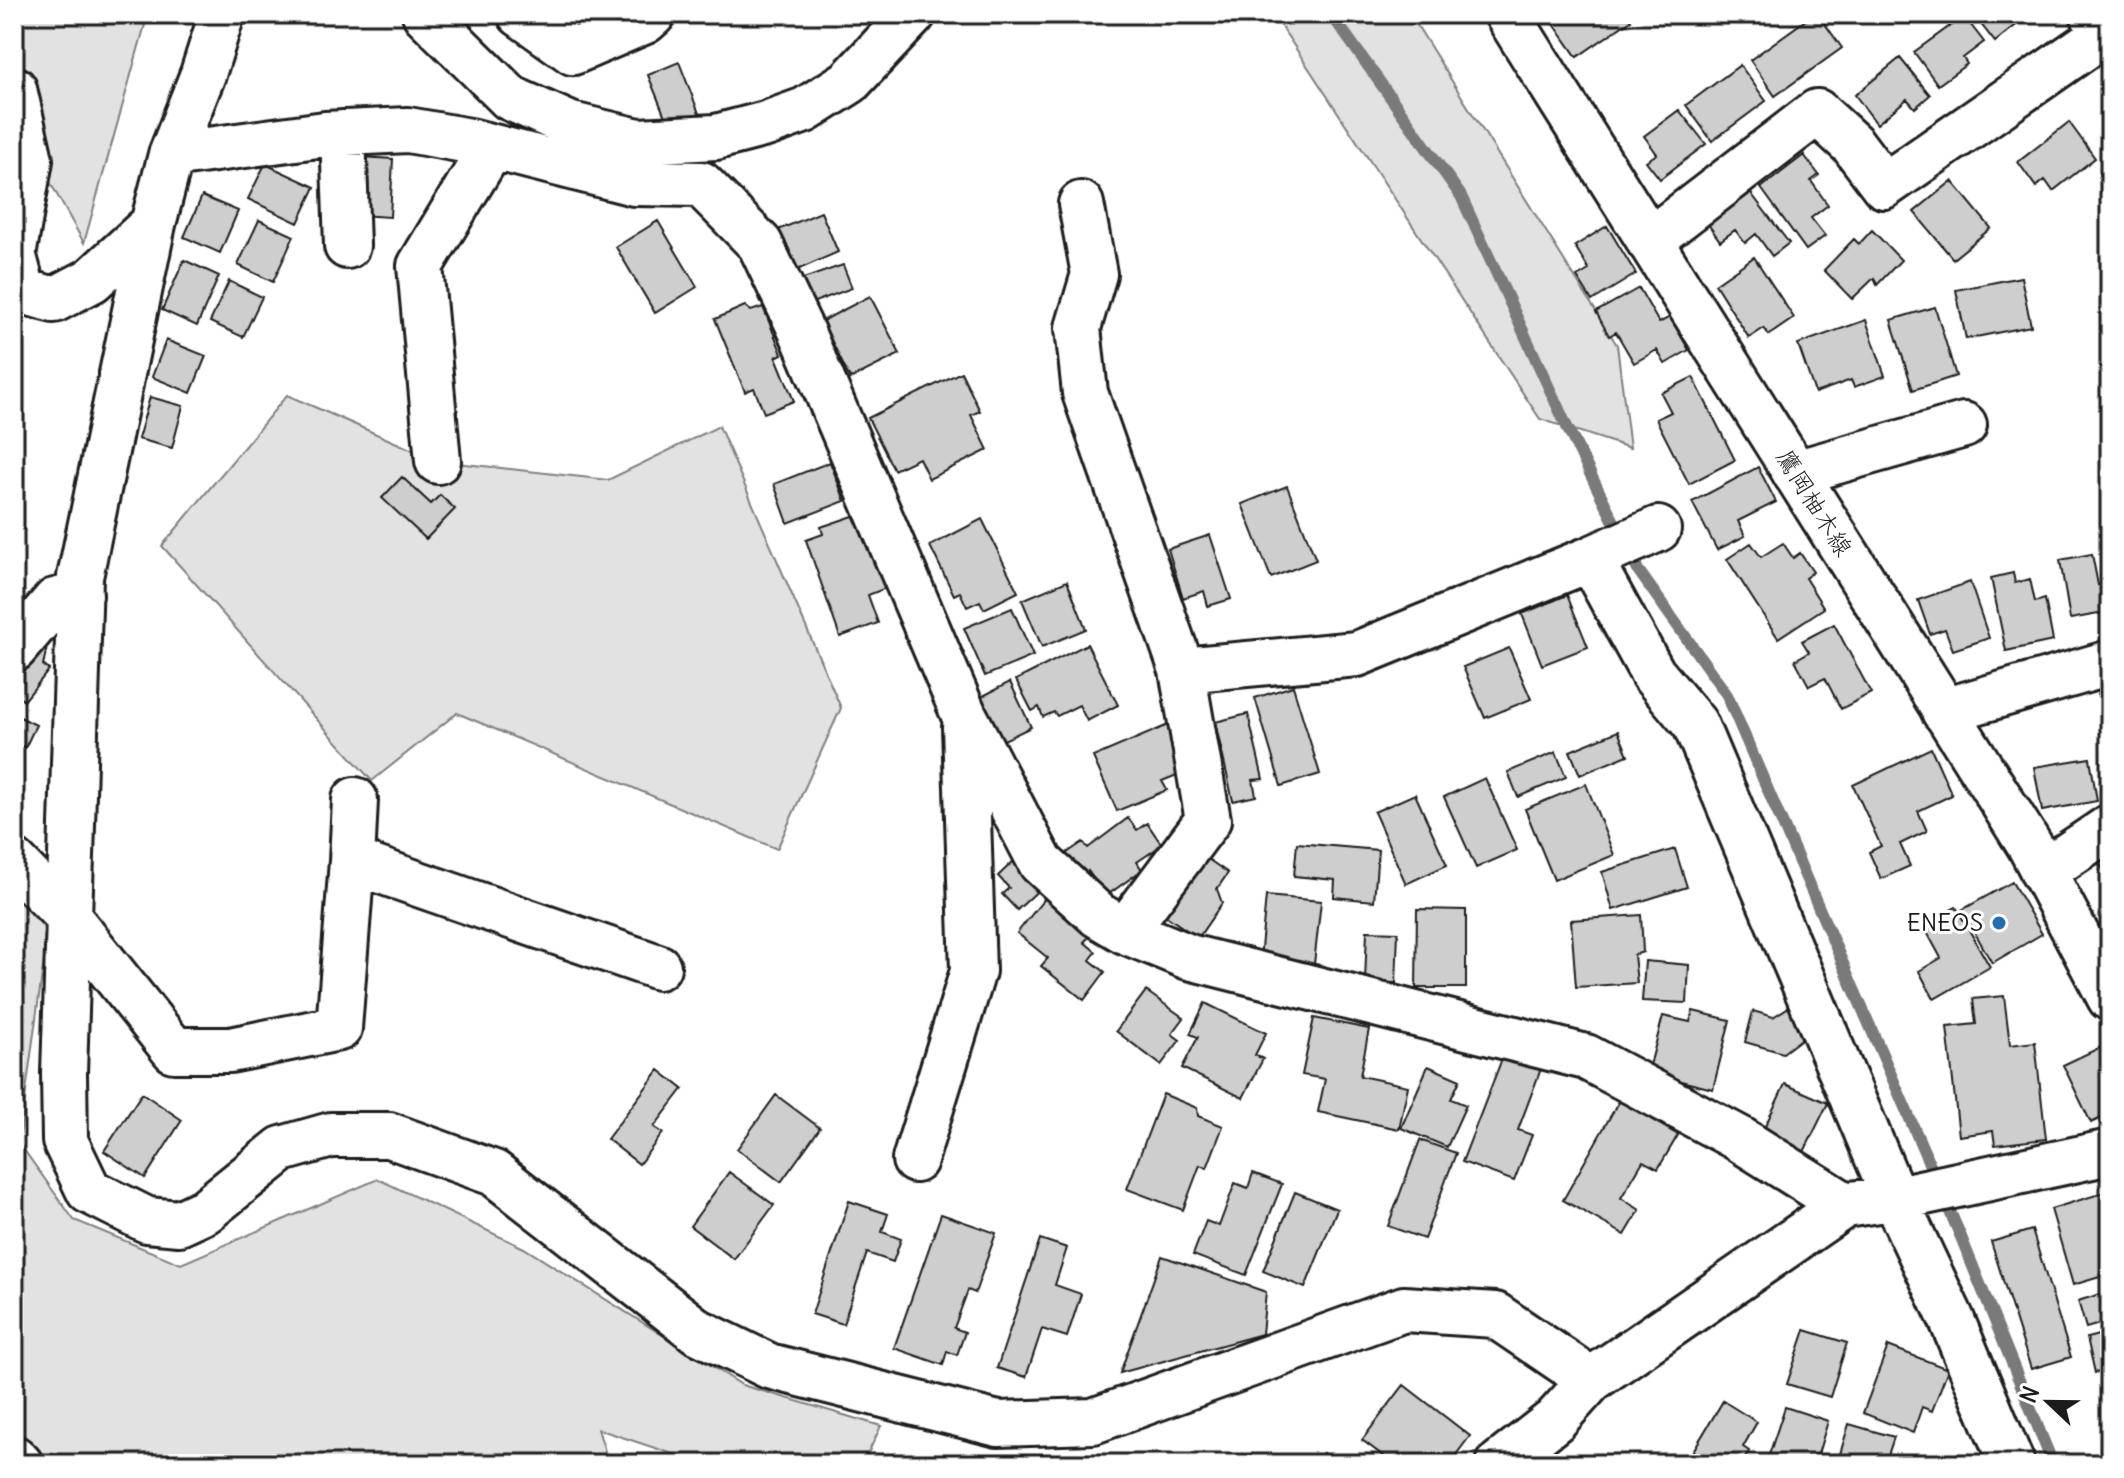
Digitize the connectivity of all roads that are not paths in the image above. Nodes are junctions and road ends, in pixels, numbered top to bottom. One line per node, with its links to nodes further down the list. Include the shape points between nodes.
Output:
1 (222, 14): 11 (street)
2 (425, 14): 5 (street, via 510,98 571,125 638,141 716,137 805,110 849,82)
3 (520, 14): 4 (street, via 573,52)
4 (653, 14)
5 (913, 14)
6 (1507, 14): 14 (street, 鷹岡柚木線)
7 (2093, 14): 14 (street, via 2102,35 1884,186 1853,145 1817,112)
8 (14, 89): 16 (street, via 30,160)
9 (343, 133): 10 (street, via 408,130); 11 (street); 15 (street)
10 (492, 147): 19 (street, via 420,266); 28 (street, via 634,183 701,184 760,244)
11 (171, 155): 13 (street)
12 (1081, 204): 26 (street, via 1094,274 1078,328 1085,393)
13 (153, 224): 17 (street, via 92,280 54,300 23,291); 23 (street)
14 (1649, 241): 20 (street, 鷹岡柚木線)
15 (347, 246)
16 (14, 250)
17 (14, 257)
18 (1964, 425): 20 (street)
19 (438, 461)
20 (1795, 473): 27 (street, 鷹岡柚木線)
21 (1658, 529): 22 (street)
22 (1590, 559): 26 (street, via 1357,654); 40 (street, via 1653,674 1695,724)
23 (80, 595): 24 (street, via 55,601); 34 (street)
24 (14, 649)
25 (2110, 663): 27 (street)
26 (1182, 670): 35 (street, via 1208,820)
27 (1944, 711): 33 (street, 鷹岡柚木線)
28 (964, 715): 35 (street, via 1041,863 1098,915); 39 (street, via 973,971)
29 (355, 800): 31 (street)
30 (2110, 827): 33 (street)
31 (352, 861): 34 (street, via 339,1028 230,1050 174,1050); 36 (street)
32 (14, 862): 34 (street)
33 (2043, 872): 37 (street, 鷹岡柚木線)
34 (69, 918): 42 (street, via 65,1141 89,1191 147,1220 179,1223 205,1211 282,1149 331,1135 389,1135 494,1173 697,1331 769,1366 998,1424 1093,1421 1404,1309 1495,1315)
35 (1125, 931): 41 (street, via 1189,957 1586,1057 1738,1138)
36 (658, 967)
37 (2110, 998)
38 (2110, 1152): 40 (street)
39 (915, 1160)
40 (1902, 1196): 41 (street); 46 (street)
41 (1845, 1205): 42 (street)
42 (1591, 1380): 45 (street, via 1555,1420)
43 (14, 1458): 44 (street)
44 (20, 1464)
45 (1499, 1464)
46 (2012, 1464)

